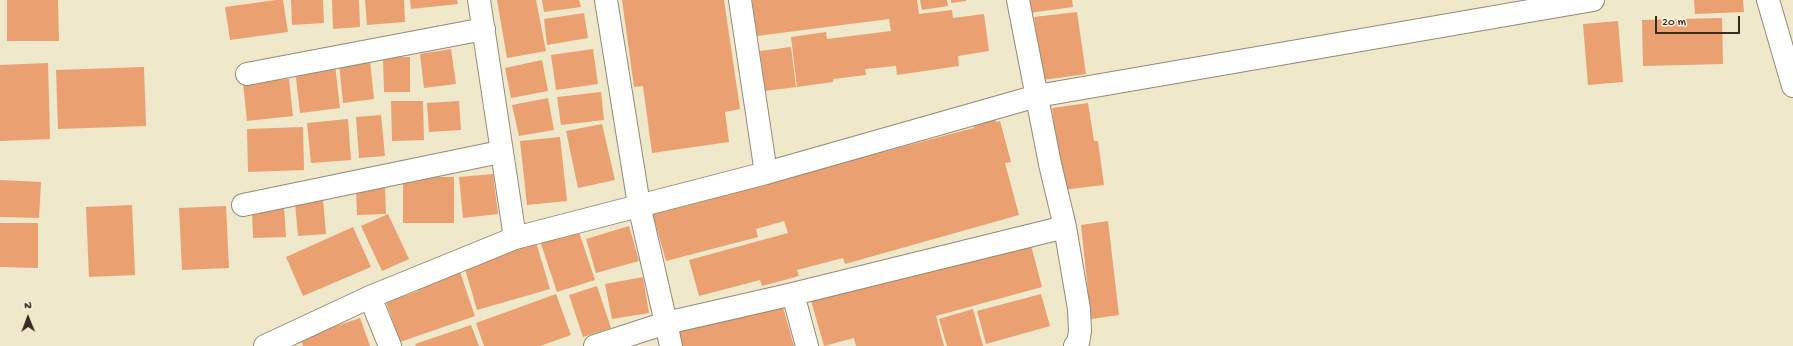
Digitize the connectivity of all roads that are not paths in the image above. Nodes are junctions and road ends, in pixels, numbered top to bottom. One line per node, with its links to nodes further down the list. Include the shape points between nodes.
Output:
1 (478, 0): 7 (street)
2 (606, 0): 14 (street)
3 (740, 0): 12 (street)
4 (1018, 0): 10 (street)
5 (1593, 0): 10 (street)
6 (1768, 0): 9 (street)
7 (484, 29): 8 (street); 11 (street)
8 (247, 74)
9 (1793, 86)
10 (1037, 96): 12 (street); 15 (street)
11 (500, 152): 13 (street); 16 (street)
12 (766, 173): 14 (street)
13 (243, 205)
14 (640, 205): 16 (street); 19 (street)
15 (1065, 227): 17 (street); 25 (street, via 1079,310 1080,331)
16 (515, 238): 18 (street)
17 (793, 294): 19 (street); 24 (street)
18 (370, 297): 20 (street); 21 (street)
19 (666, 323): 22 (street); 23 (street)
20 (266, 346)
21 (390, 346)
22 (595, 346)
23 (671, 346)
24 (807, 346)
25 (1075, 346)

